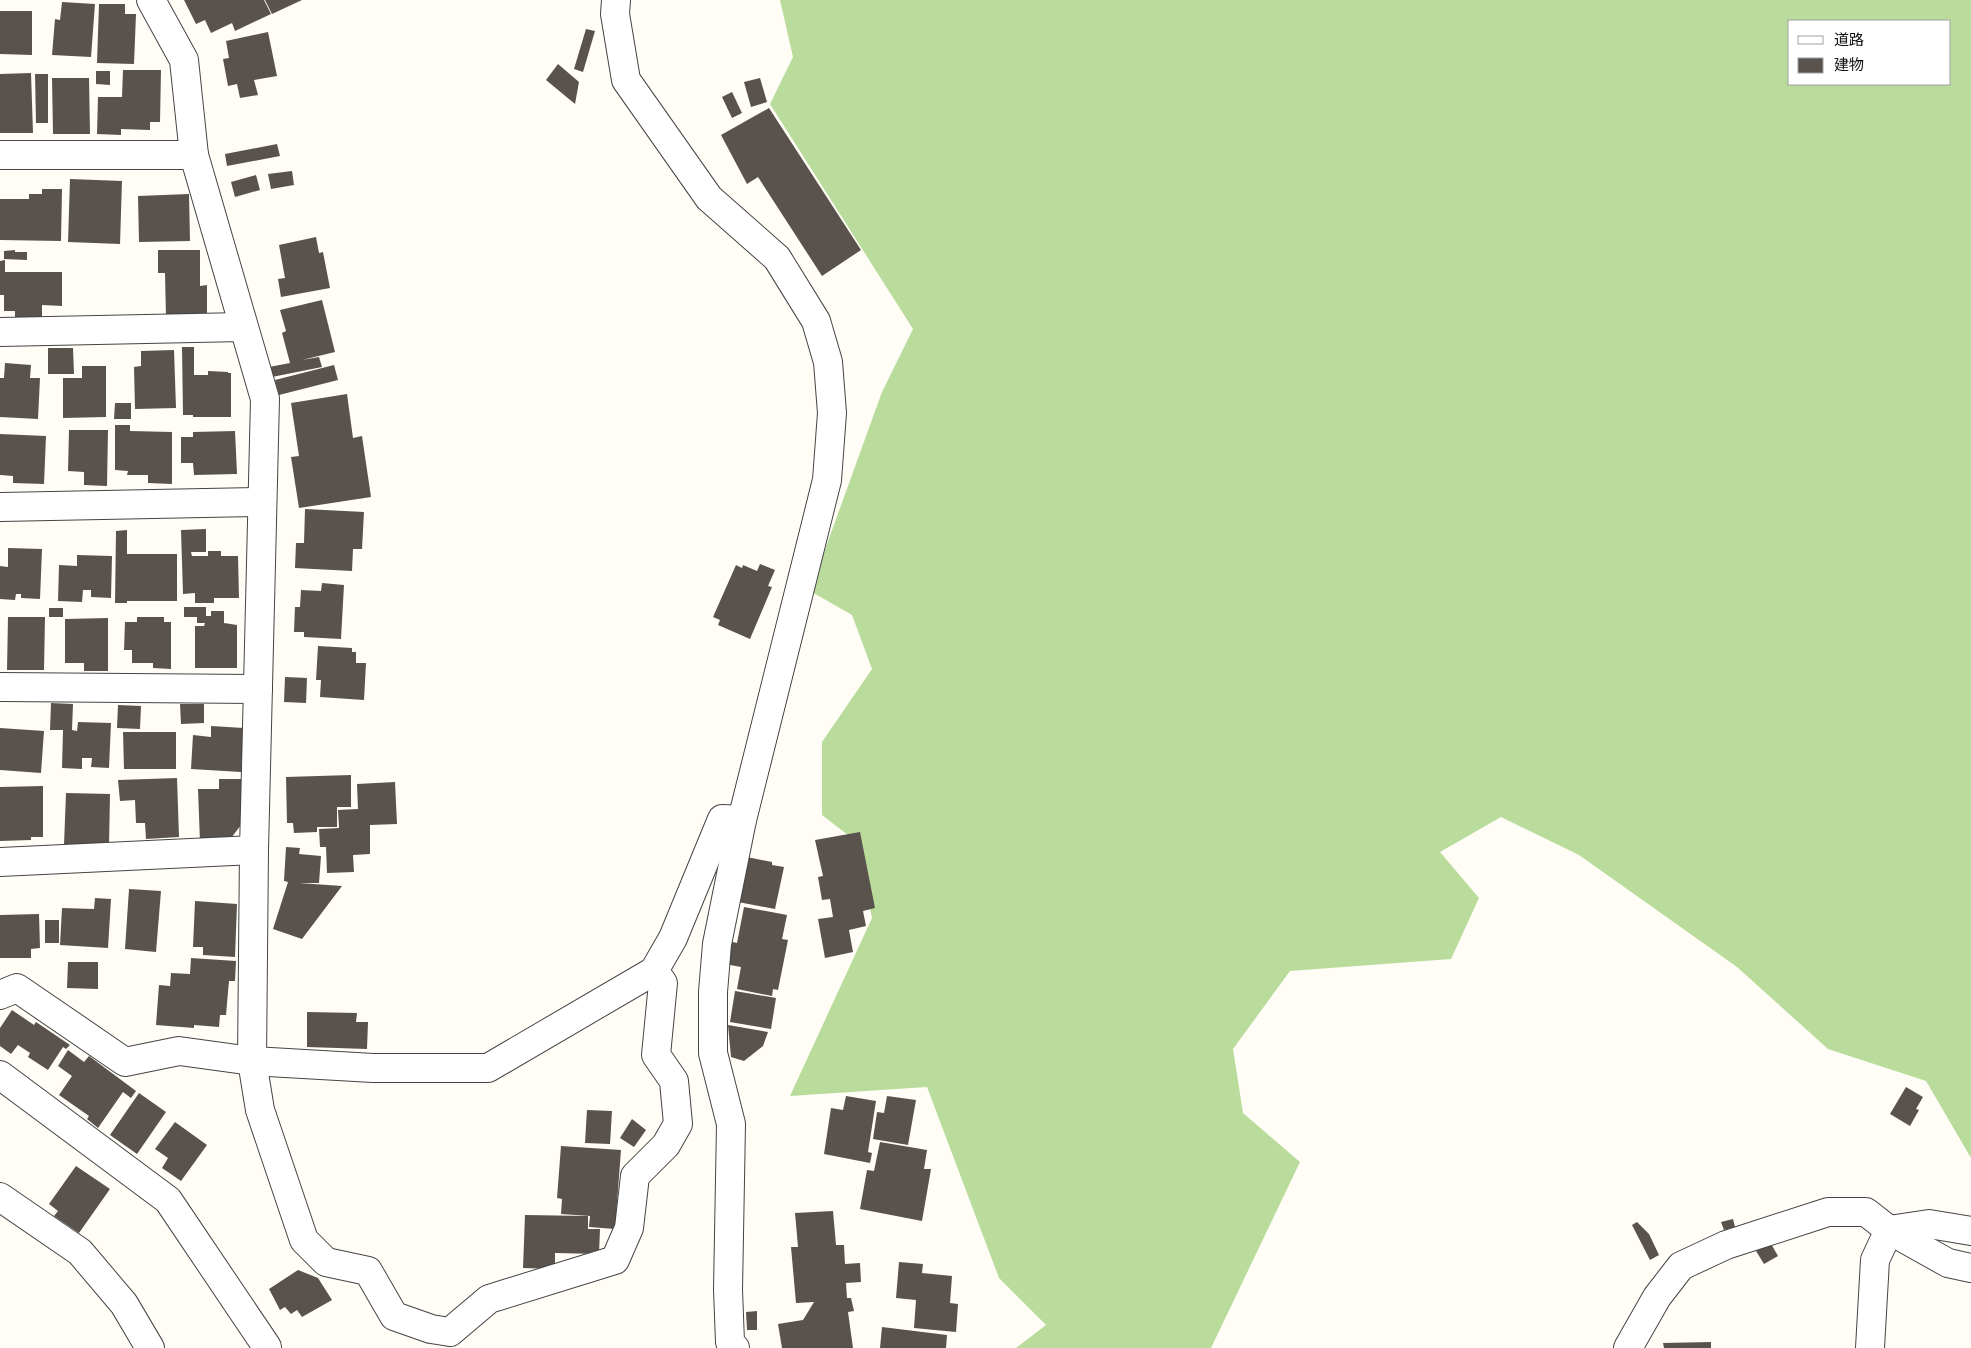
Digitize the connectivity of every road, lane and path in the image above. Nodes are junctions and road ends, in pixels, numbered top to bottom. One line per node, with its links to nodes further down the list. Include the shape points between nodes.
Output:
1 (152, 0): 4 (street, via 184,60)
2 (616, 0): 11 (street, via 615,14 626,80 709,198 777,258 816,321 828,362 832,413 828,480)
3 (0, 155): 4 (street)
4 (194, 155): 5 (street)
5 (244, 327): 6 (street); 7 (street, via 265,400)
6 (0, 332)
7 (262, 502): 8 (street); 10 (street)
8 (0, 507)
9 (0, 687): 10 (street)
10 (258, 689): 12 (street)
11 (742, 820): 14 (street, via 722,819 674,938); 24 (street, via 717,944 712,992 713,1054 732,1124 728,1290 730,1342)
12 (254, 850): 13 (street); 16 (street)
13 (0, 862)
14 (654, 971): 16 (street, via 488,1068 373,1068); 16 (street, via 663,983 656,1055 674,1082 678,1124 666,1145 636,1176 630,1228 615,1260 489,1299 450,1332 394,1316 368,1271 326,1262 304,1240 260,1110)
15 (0, 995): 16 (street, via 17,988 125,1062 179,1051)
16 (252, 1061)
17 (0, 1075): 22 (street, via 168,1200)
18 (0, 1197): 23 (street, via 80,1252 124,1304)
19 (1889, 1230): 20 (street, via 1929,1224); 21 (street, via 1948,1264); 25 (street, via 1866,1212 1828,1212 1726,1245 1681,1266 1657,1296); 26 (street, via 1875,1260)
20 (1971, 1231)
21 (1971, 1268)
22 (267, 1347)
23 (150, 1348)
24 (735, 1348)
25 (1628, 1348)
26 (1870, 1348)

